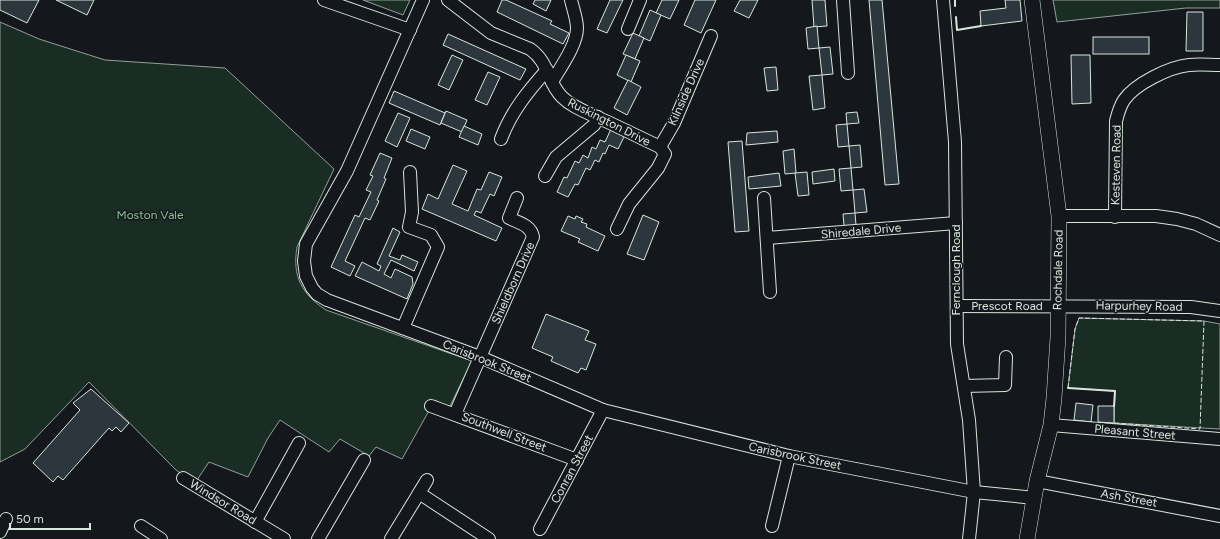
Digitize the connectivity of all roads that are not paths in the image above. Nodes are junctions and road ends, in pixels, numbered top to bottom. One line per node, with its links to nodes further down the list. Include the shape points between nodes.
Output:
1 (324, 0): 10 (street)
2 (423, 0): 10 (street, Carisbrook Street)
3 (448, 0): 13 (street, Ruskington Drive, via 491,33 530,49 540,58)
4 (640, 0): 9 (street)
5 (843, 0): 14 (street)
6 (943, 0): 25 (street, Fernclough Road, via 954,142)
7 (1032, 0): 23 (main road, Rochdale Road)
8 (574, 1): 15 (street, via 576,33 568,54)
9 (628, 29)
10 (410, 30): 33 (street, Carisbrook Street, via 347,171 306,244 304,261 306,276 312,288 327,300)
11 (711, 36): 18 (street, Kilnside Drive)
12 (1220, 65): 24 (street, Kesteven Road, via 1188,65 1165,72 1139,86 1125,99 1116,121)
13 (547, 70): 15 (street, Ruskington Drive); 17 (street, via 517,106)
14 (848, 73)
15 (552, 82): 16 (street, Ruskington Drive, via 557,92 570,104)
16 (598, 117): 18 (street, Ruskington Drive); 20 (street, via 594,125 556,157)
17 (501, 139)
18 (662, 150): 26 (street, Kilnside Drive, via 658,168 629,204)
19 (410, 172): 33 (street, via 412,212 409,227 431,235 438,247)
20 (545, 176)
21 (517, 198): 34 (street, Shieldborn Drive, via 509,218 529,227 533,237)
22 (764, 198): 28 (street)
23 (1059, 216): 24 (street); 30 (main road, Rochdale Road)
24 (1115, 217): 27 (street, via 1156,216 1177,219)
25 (956, 223): 28 (street, Shiredale Drive); 31 (street, Fernclough Road)
26 (616, 229)
27 (1220, 235)
28 (767, 238): 29 (street)
29 (770, 292)
30 (1058, 305): 31 (street, Prescot Road); 32 (street, Harpurhey Road, via 1191,307); 40 (main road, Rochdale Road)
31 (957, 306): 36 (street, Fernclough Road, via 957,344)
32 (1220, 311)
33 (403, 328): 34 (street, Carisbrook Street)
34 (480, 357): 38 (street, Carisbrook Street); 39 (street)
35 (1006, 357): 36 (street, via 1006,385)
36 (964, 386): 49 (street, Fernclough Road)
37 (431, 406): 39 (street, Southwell Street)
38 (603, 410): 43 (street, Carisbrook Street); 45 (street, Conran Street)
39 (455, 414): 45 (street, Southwell Street)
40 (1051, 426): 41 (street, Pleasant Street); 48 (main road, Rochdale Road)
41 (1220, 439)
42 (299, 443): 54 (street)
43 (789, 456): 49 (street, Carisbrook Street); 56 (street)
44 (364, 460): 61 (street)
45 (577, 460): 57 (street, Conran Street)
46 (183, 478): 54 (street, Windsor Road)
47 (427, 480): 50 (street)
48 (1037, 482): 51 (main road, Rochdale Road); 52 (street, Ash Street)
49 (974, 492): 51 (street, Carisbrook Street); 64 (street, Fernclough Road)
50 (419, 493): 62 (street); 63 (street)
51 (1035, 498): 65 (main road, Rochdale Road)
52 (1220, 516)
53 (6, 519): 58 (street)
54 (256, 522): 60 (street, Windsor Road)
55 (140, 526): 59 (street)
56 (772, 526)
57 (540, 529)
58 (0, 532)
59 (161, 539)
60 (284, 539)
61 (318, 539)
62 (391, 539)
63 (489, 539)
64 (969, 539)
65 (1027, 539)

